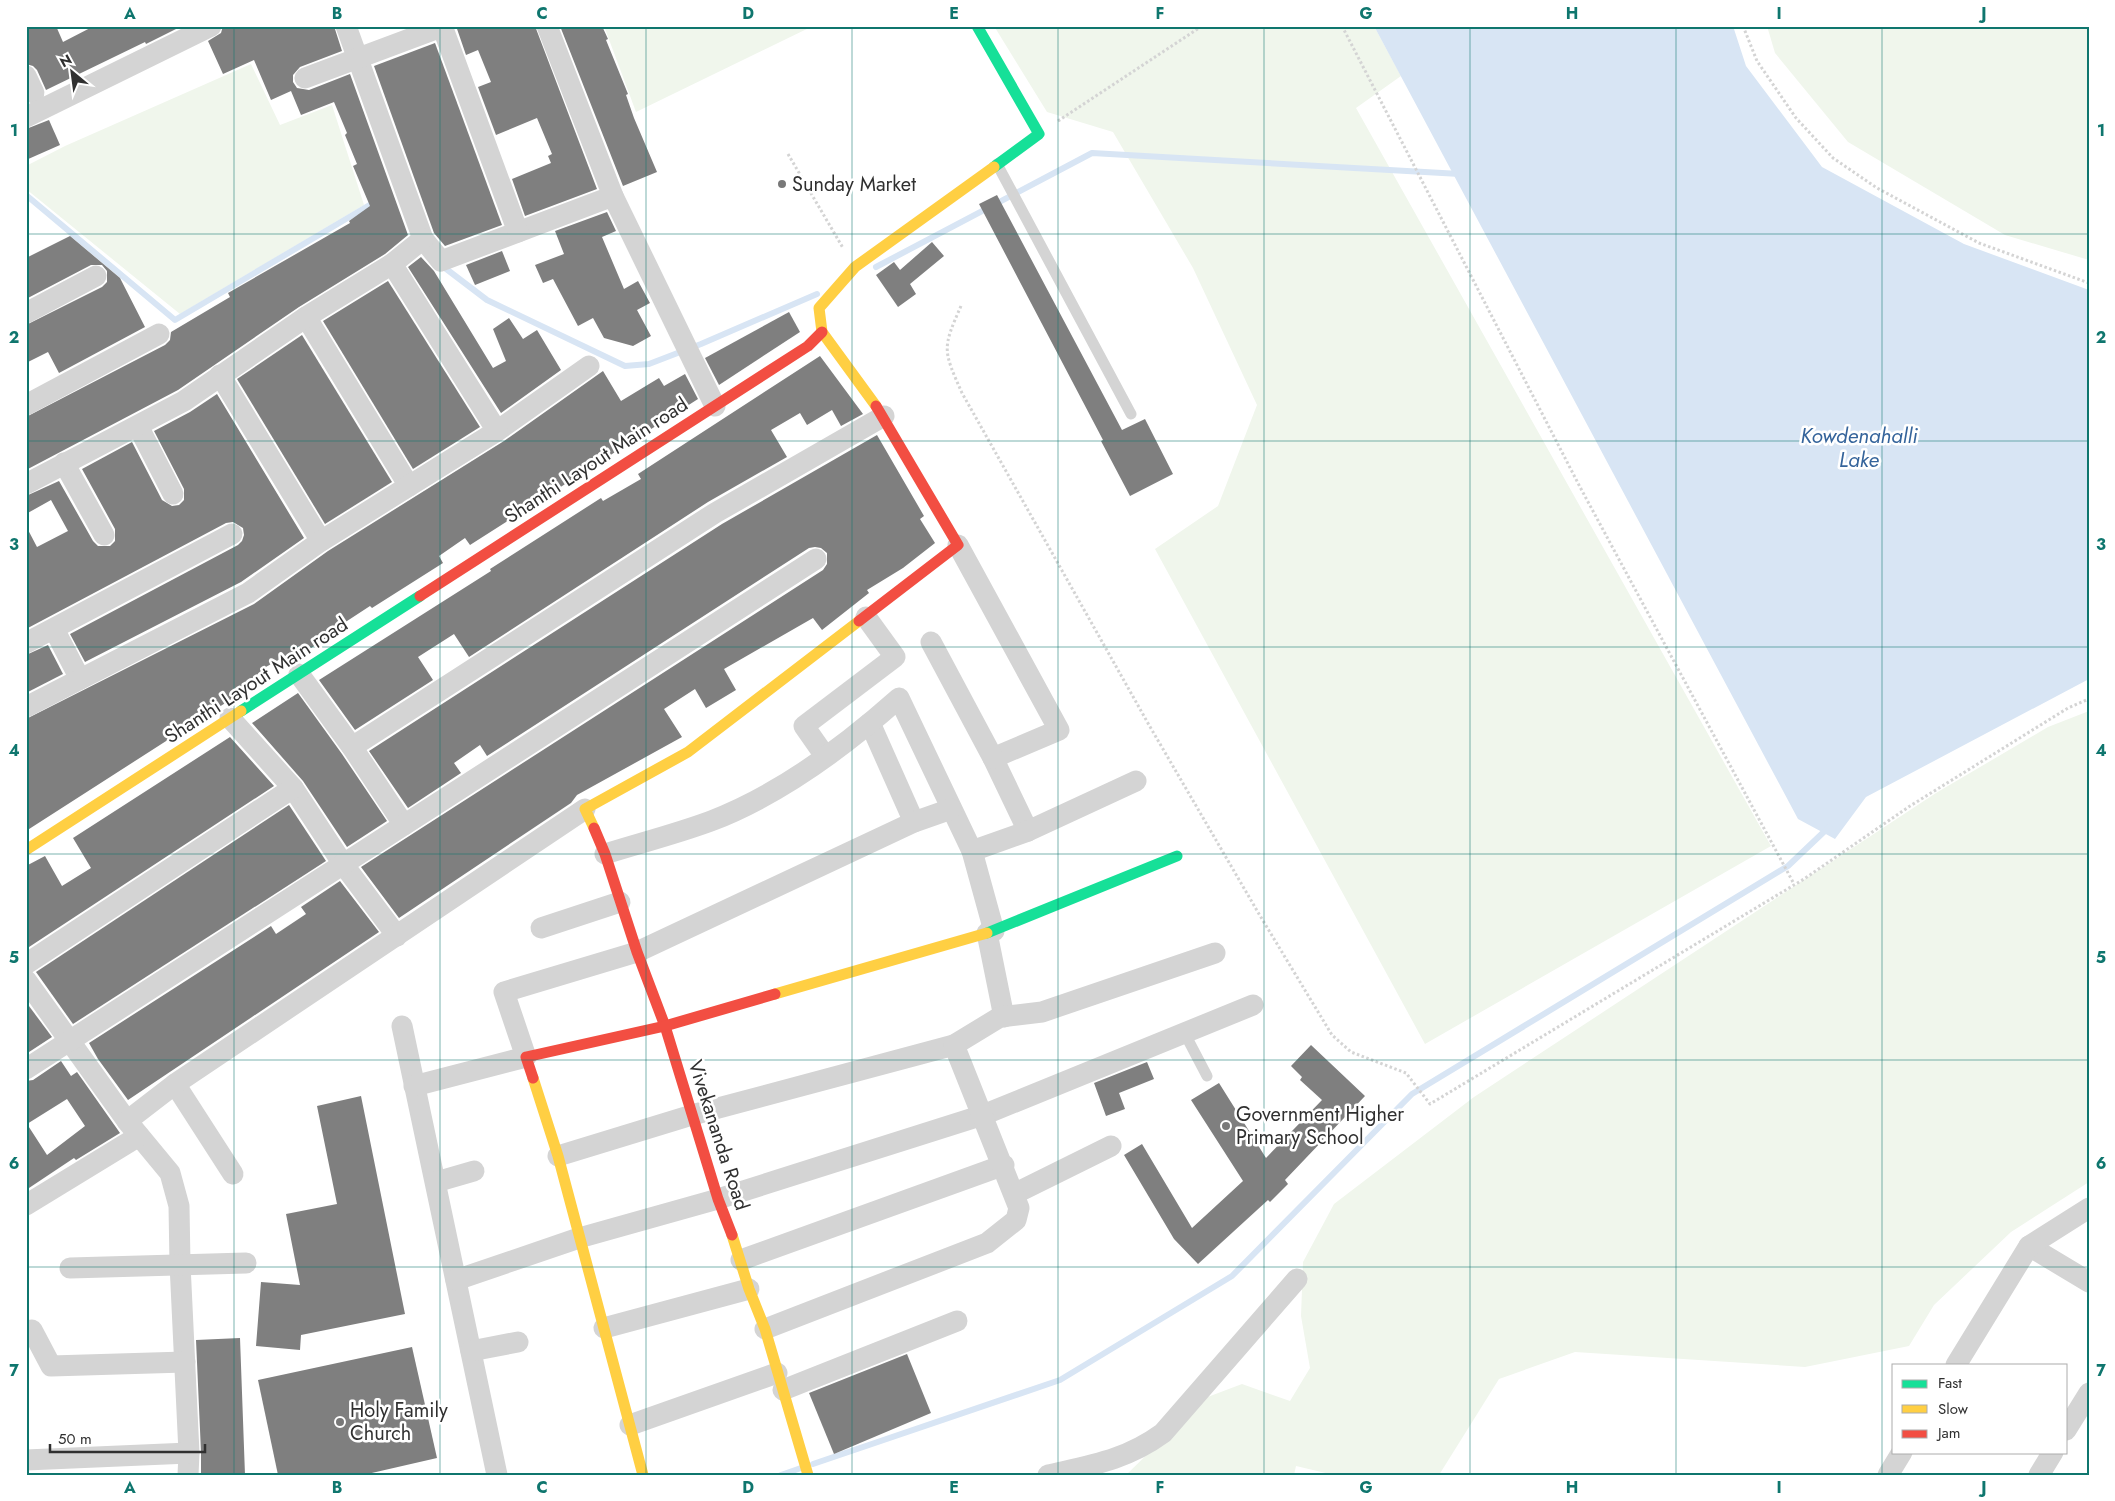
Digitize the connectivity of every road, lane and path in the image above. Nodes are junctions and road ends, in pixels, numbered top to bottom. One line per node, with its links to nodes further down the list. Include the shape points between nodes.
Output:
1 (211, 26): 11 (street)
2 (346, 26): 9 (street)
3 (443, 26): 9 (street); 16 (street)
4 (547, 26): 15 (street)
5 (977, 26): 12 (street)
6 (1202, 26): 12 (path)
7 (1342, 26): 69 (path, via 1580,488)
8 (1743, 26): 21 (path, via 1757,61 1796,118 1833,158 1877,188 1979,243)
9 (358, 58): 10 (street); 17 (street)
10 (305, 78)
11 (26, 117)
12 (1039, 134): 14 (street)
13 (788, 154): 19 (path)
14 (997, 164): 19 (street); 31 (lane)
15 (613, 196): 16 (street); 30 (street)
16 (518, 232): 17 (street, via 441,261)
17 (423, 239): 18 (street)
18 (392, 264): 24 (street); 34 (street)
19 (855, 267): 25 (street, via 819,308)
20 (96, 276): 23 (street)
21 (2089, 283)
22 (960, 306): 69 (path, via 947,338 947,359 962,393 1259,914 1332,1035 1350,1052 1406,1073 1430,1104)
23 (26, 313)
24 (306, 317): 28 (street); 37 (street)
25 (822, 332): 30 (street, Shanthi Layout Main road, via 808,346); 32 (street)
26 (159, 334): 29 (street)
27 (589, 366): 34 (street)
28 (220, 375): 33 (street, via 184,401); 41 (street)
29 (26, 406)
30 (715, 406): 48 (street, Shanthi Layout Main road)
31 (1131, 414)
32 (884, 416): 42 (street); 54 (street, via 715,513)
33 (138, 426): 35 (street); 38 (street)
34 (497, 431): 37 (street)
35 (64, 463): 36 (street); 40 (street)
36 (26, 484)
37 (409, 486): 41 (street)
38 (173, 494)
39 (232, 534): 45 (street)
40 (104, 535)
41 (321, 541): 49 (street, via 248,593)
42 (958, 545): 44 (street); 56 (street, via 1059,730)
43 (816, 559): 62 (street)
44 (866, 617): 55 (street, via 895,657 804,726); 59 (street, via 688,752)
45 (54, 629): 47 (street); 49 (street)
46 (931, 642): 56 (street)
47 (26, 643)
48 (299, 674): 52 (street, Shanthi Layout Main road); 54 (street)
49 (80, 679): 51 (street)
50 (2089, 699): 69 (path, via 2068,708 1910,806)
51 (26, 707)
52 (230, 718): 58 (street); 64 (street, Shanthi Layout Main road)
53 (870, 724): 55 (street); 60 (street, via 899,698); 61 (street)
54 (352, 747): 62 (street)
55 (825, 756): 66 (street, via 786,785 712,820)
56 (993, 758): 63 (street)
57 (1136, 781): 63 (street)
58 (293, 788): 68 (street); 76 (street)
59 (585, 809): 66 (street, Vivekananda Road); 73 (street)
60 (951, 809): 61 (street); 65 (street)
61 (914, 822): 74 (street)
62 (404, 825): 68 (street)
63 (1028, 832): 65 (street)
64 (26, 850)
65 (972, 851): 72 (street)
66 (605, 854): 70 (street, Vivekananda Road)
67 (1178, 856): 72 (street)
68 (343, 864): 73 (street); 83 (street)
69 (1794, 884)
70 (620, 902): 71 (street); 74 (street, Vivekananda Road)
71 (541, 928)
72 (990, 932): 79 (street); 81 (street)
73 (397, 936): 88 (street)
74 (636, 952): 81 (street, Vivekananda Road); 85 (street, via 504,992)
75 (1215, 954): 79 (street, via 1042,1012)
76 (26, 964)
77 (26, 980): 83 (street)
78 (1253, 1005): 82 (street)
79 (1004, 1017): 84 (street)
80 (402, 1026): 89 (street)
81 (665, 1026): 85 (street); 90 (street, Vivekananda Road)
82 (1185, 1034): 87 (lane); 91 (street)
83 (71, 1040): 86 (street); 92 (street)
84 (954, 1045): 90 (street); 91 (street)
85 (526, 1058): 89 (street); 94 (street)
86 (26, 1069)
87 (1207, 1076)
88 (175, 1084): 92 (street); 97 (street)
89 (414, 1086): 98 (street)
90 (692, 1115): 94 (street); 100 (street, Vivekananda Road)
91 (983, 1115): 95 (street); 100 (street)
92 (133, 1128): 101 (street); 107 (street, via 170,1173 179,1206)
93 (1111, 1146): 99 (street)
94 (558, 1156): 103 (street)
95 (1004, 1165): 99 (street); 105 (street)
96 (474, 1171): 98 (street)
97 (233, 1174)
98 (436, 1182): 110 (street)
99 (1014, 1194): 115 (street, via 1019,1208 1016,1220 987,1243)
100 (718, 1199): 103 (street); 105 (street, Vivekananda Road)
101 (26, 1205)
102 (2089, 1208): 104 (street)
103 (579, 1238): 110 (street); 114 (street)
104 (2030, 1246): 111 (street); 120 (street)
105 (741, 1260): 112 (street, Vivekananda Road)
106 (246, 1263): 107 (street)
107 (180, 1264): 108 (street); 119 (street)
108 (70, 1268)
109 (1297, 1278): 133 (street, via 1163,1433 1143,1448 1107,1462)
110 (456, 1280): 118 (street)
111 (2089, 1282)
112 (748, 1289): 114 (street); 115 (street, Vivekananda Road)
113 (957, 1321): 121 (street)
114 (604, 1328): 123 (street)
115 (765, 1329): 121 (street, Vivekananda Road)
116 (32, 1330): 119 (street, via 51,1366)
117 (518, 1342): 118 (street)
118 (471, 1351): 130 (street)
119 (185, 1362): 125 (street)
120 (1957, 1364)
121 (780, 1382): 123 (street); 132 (street, Vivekananda Road)
122 (2089, 1393): 124 (street)
123 (630, 1425): 131 (street)
124 (2068, 1427)
125 (189, 1453): 128 (street); 129 (street)
126 (1901, 1454): 134 (street)
127 (2052, 1454): 135 (street)
128 (26, 1460)
129 (188, 1475)
130 (497, 1475)
131 (643, 1475)
132 (808, 1475)
133 (1048, 1475)
134 (1888, 1475)
135 (2040, 1475)

